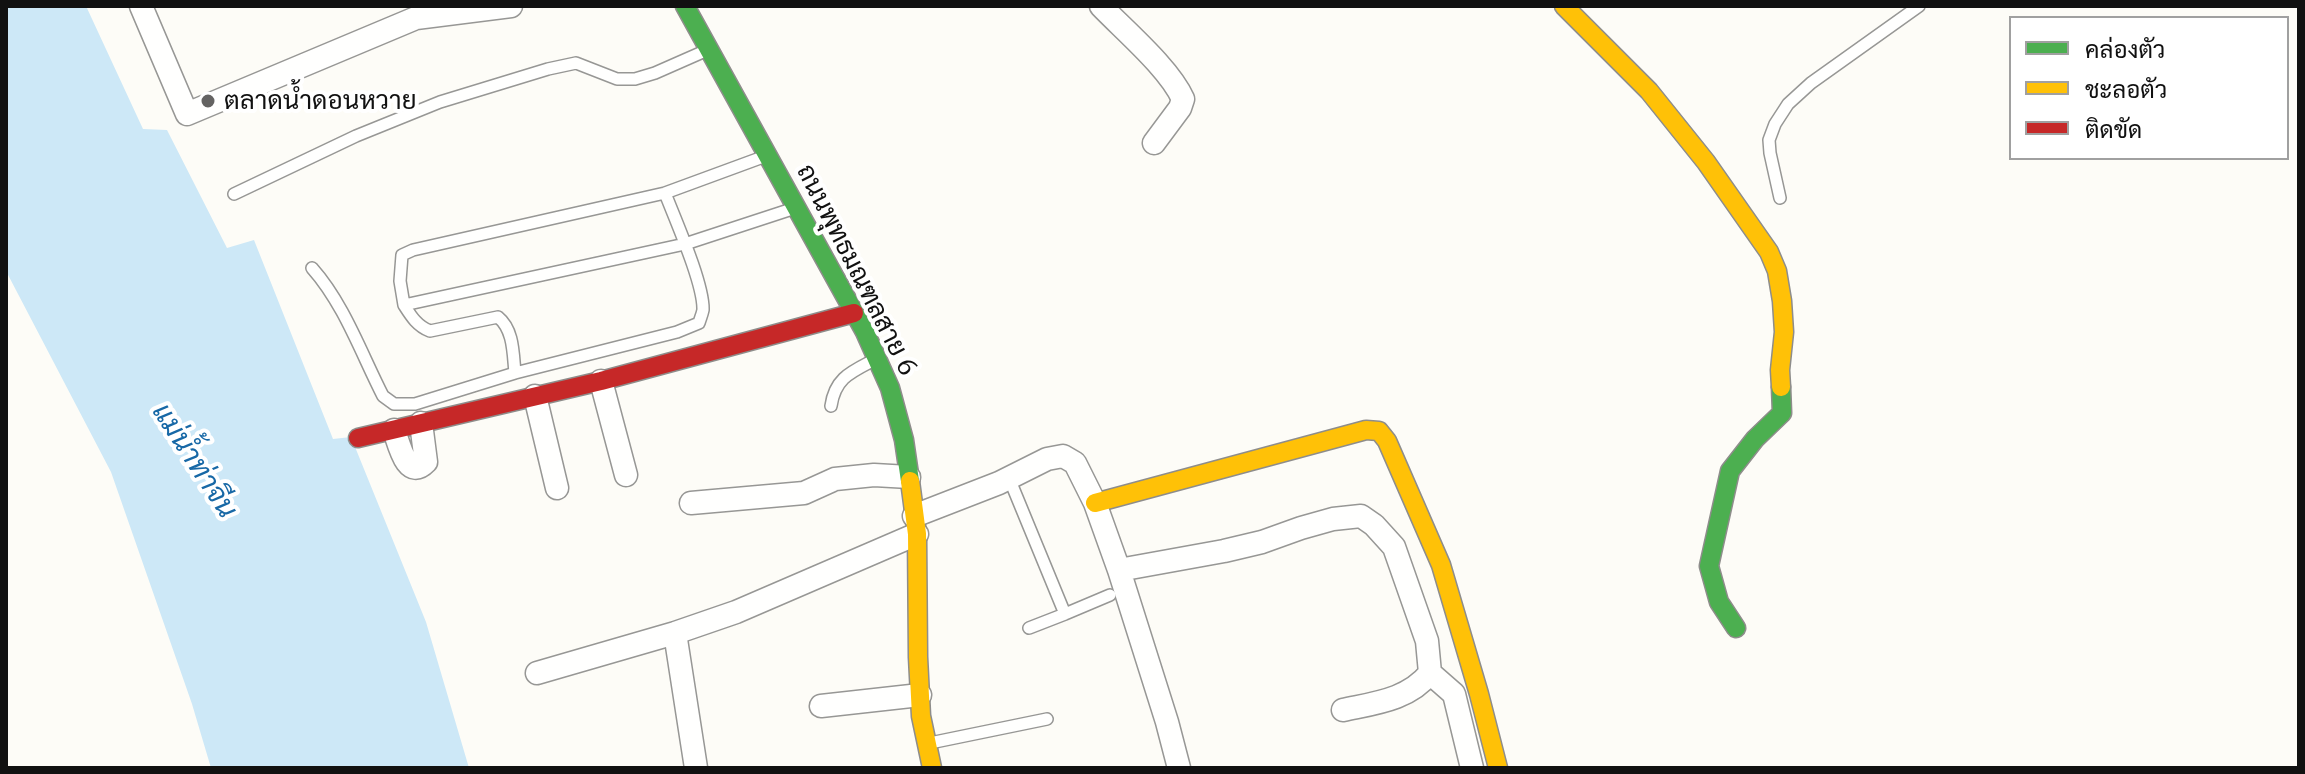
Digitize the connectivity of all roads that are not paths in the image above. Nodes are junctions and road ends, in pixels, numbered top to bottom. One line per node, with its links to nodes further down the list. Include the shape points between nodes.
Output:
1 (141, 6): 2 (street, via 187,114 416,18)
2 (511, 6)
3 (685, 6): 7 (street, ถนนพุทธมณฑลสาย 6)
4 (1101, 6): 8 (street, via 1165,71 1183,99)
5 (1564, 6): 37 (street, via 1649,91 1759,235 1777,271 1784,332 1782,413 1730,471 1709,566 1719,602)
6 (1919, 6): 12 (lane, via 1788,104 1769,140)
7 (709, 49): 9 (street, ถนนพุทธมณฑลสาย 6); 11 (lane, via 635,79 617,79 576,63 548,69 389,121)
8 (1154, 143)
9 (768, 156): 10 (lane); 13 (street, ถนนพุทธมณฑลสาย 6)
10 (665, 193): 14 (lane); 16 (lane, via 413,250 402,255 400,265)
11 (234, 194)
12 (1780, 198)
13 (796, 208): 14 (lane); 17 (street, ถนนพุทธมณฑลสาย 6)
14 (685, 244): 16 (lane); 19 (lane, via 700,292 699,323)
15 (312, 268): 19 (lane, via 335,300 383,396 394,404 415,404)
16 (404, 305): 19 (lane, via 414,321 430,331 498,317 509,332)
17 (854, 313): 18 (street, ถนนพุทธมณฑลสาย 6); 20 (street)
18 (877, 359): 22 (lane, via 839,384); 27 (street, ถนนพุทธมณฑลสาย 6, via 897,412)
19 (515, 373)
20 (601, 381): 21 (street); 26 (street)
21 (535, 396): 23 (street); 29 (street)
22 (831, 406)
23 (421, 423): 24 (street); 24 (street, via 426,462 416,469 408,464)
24 (394, 430): 25 (street)
25 (358, 438)
26 (626, 475)
27 (909, 477): 30 (street, via 835,479 804,493); 32 (street, ถนนพุทธมณฑลสาย 6)
28 (1009, 478): 31 (street, via 1063,456 1075,463); 32 (street); 35 (lane)
29 (557, 488)
30 (691, 503)
31 (1095, 503): 33 (street); 50 (street, via 1366,430 1379,431 1441,565)
32 (916, 525): 38 (street, via 852,561); 41 (street, ถนนพุทธมณฑลสาย 6)
33 (1119, 570): 40 (street, via 1224,551 1333,519 1361,516 1394,547 1427,641); 48 (street)
34 (1110, 595): 35 (lane)
35 (1065, 614): 36 (lane)
36 (1029, 628)
37 (1736, 628)
38 (675, 633): 39 (street); 46 (street)
39 (537, 673)
40 (1430, 673): 43 (street, via 1395,699); 49 (street, via 1454,694)
41 (920, 695): 42 (street); 45 (street, ถนนพุทธมณฑลสาย 6)
42 (821, 706)
43 (1343, 710)
44 (1047, 719): 45 (lane)
45 (925, 744): 47 (street, ถนนพุทธมณฑลสาย 6)
46 (696, 768)
47 (932, 768)
48 (1179, 768)
49 (1472, 768)
50 (1498, 768)

